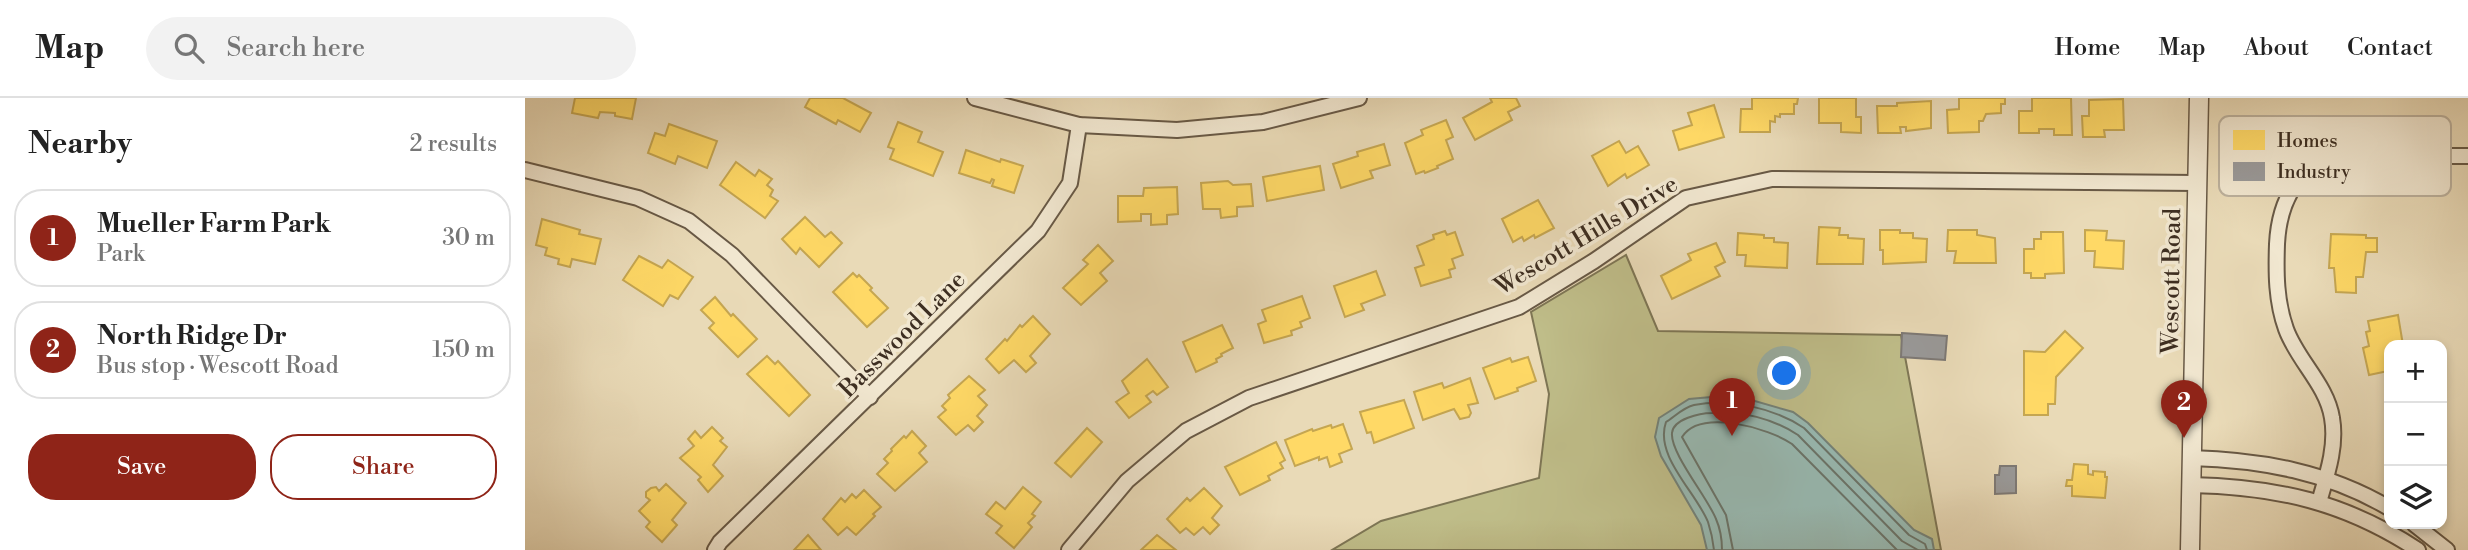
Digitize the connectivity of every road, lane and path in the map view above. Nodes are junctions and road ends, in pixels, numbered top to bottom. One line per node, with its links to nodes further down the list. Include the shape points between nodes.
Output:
1 (975, 98): 4 (street)
2 (1359, 98): 4 (street, via 1263,122 1177,130)
3 (2199, 98): 6 (street, Wescott Road)
4 (1079, 125): 8 (street, Basswood Lane, via 1070,183 1038,231)
5 (525, 170): 8 (street, via 638,198 689,221 732,255)
6 (2197, 183): 9 (street, Wescott Road); 16 (street, Wescott Hills Drive, via 1772,179 1686,198 1518,307 1249,398 1186,431 1126,481)
7 (2288, 196): 10 (street, via 2277,246 2278,301 2297,355 2326,398 2332,418)
8 (870, 397): 15 (street, Basswood Lane)
9 (2192, 458): 10 (street, via 2269,464); 11 (street, Wescott Road)
10 (2326, 479): 12 (street); 13 (street)
11 (2191, 485): 12 (street, via 2251,487); 17 (street, Wescott Road)
12 (2319, 502): 18 (street, via 2368,520)
13 (2384, 505)
14 (2420, 529): 19 (street)
15 (715, 550)
16 (1069, 550)
17 (2190, 550)
18 (2418, 550)
19 (2447, 550)

